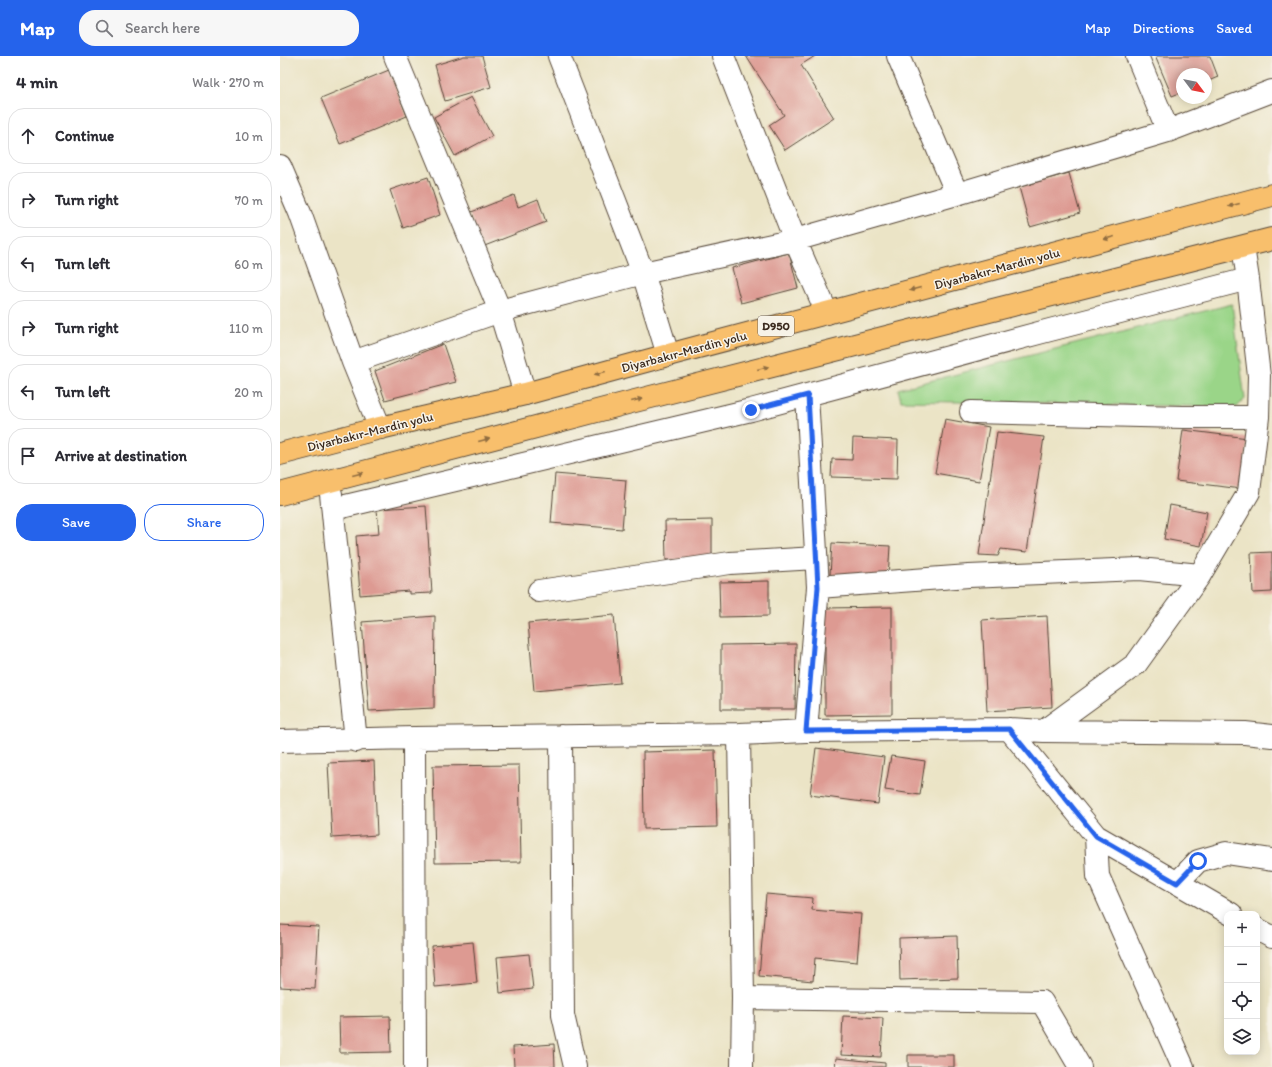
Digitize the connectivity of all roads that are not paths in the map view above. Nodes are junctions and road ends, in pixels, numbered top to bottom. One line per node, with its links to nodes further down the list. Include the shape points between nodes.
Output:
1 (395, 56): 16 (street)
2 (559, 56): 14 (street)
3 (723, 56): 12 (street)
4 (898, 56): 9 (street)
5 (1137, 56): 7 (street)
6 (1272, 91): 7 (street)
7 (1168, 131): 9 (street)
8 (280, 166): 19 (street, via 300,213)
9 (957, 194): 12 (street)
10 (1272, 195): 17 (highway, Diyarbakır-Mardin yolu / D950, one-way to 17)
11 (1272, 239): 13 (highway)
12 (795, 240): 14 (street); 17 (street)
13 (1243, 246): 15 (street); 27 (highway, one-way to 13)
14 (643, 273): 16 (street); 18 (street)
15 (1248, 279): 20 (street); 22 (street)
16 (500, 311): 19 (street); 21 (street)
17 (827, 313): 18 (highway, Diyarbakır-Mardin yolu / D950)
18 (668, 355): 21 (highway, Diyarbakır-Mardin yolu / D950, one-way to 21)
19 (353, 362): 25 (street)
20 (1265, 374): 24 (street)
21 (526, 394): 25 (highway, Diyarbakır-Mardin yolu / D950)
22 (808, 395): 29 (street); 30 (street)
23 (971, 412): 24 (street)
24 (1258, 417): 31 (street, via 1249,492)
25 (380, 428): 26 (highway, Diyarbakır-Mardin yolu / D950)
26 (281, 451)
27 (329, 481): 28 (highway); 29 (street)
28 (280, 494)
29 (333, 508): 42 (street)
30 (816, 558): 32 (street); 33 (street, via 730,563)
31 (1200, 575): 32 (street, via 1139,569 969,576); 36 (street, via 1136,664)
32 (818, 587): 35 (street)
33 (539, 591)
34 (1009, 729): 35 (street); 36 (street); 43 (street)
35 (806, 731): 37 (street)
36 (1044, 731): 39 (street, via 1245,733)
37 (739, 734): 38 (street); 49 (street)
38 (561, 736): 40 (street); 51 (street, via 563,1016)
39 (1272, 736)
40 (414, 738): 42 (street); 50 (street)
41 (280, 741): 42 (street)
42 (356, 741)
43 (1096, 836): 45 (street); 54 (street, via 1098,876)
44 (1272, 860): 45 (street, via 1226,853 1198,861)
45 (1177, 883): 46 (street)
46 (1226, 911)
47 (1260, 931): 48 (street)
48 (1272, 937)
49 (743, 998): 52 (street); 53 (street, via 1042,1002)
50 (415, 1067)
51 (575, 1067)
52 (742, 1067)
53 (1080, 1067)
54 (1182, 1067)

